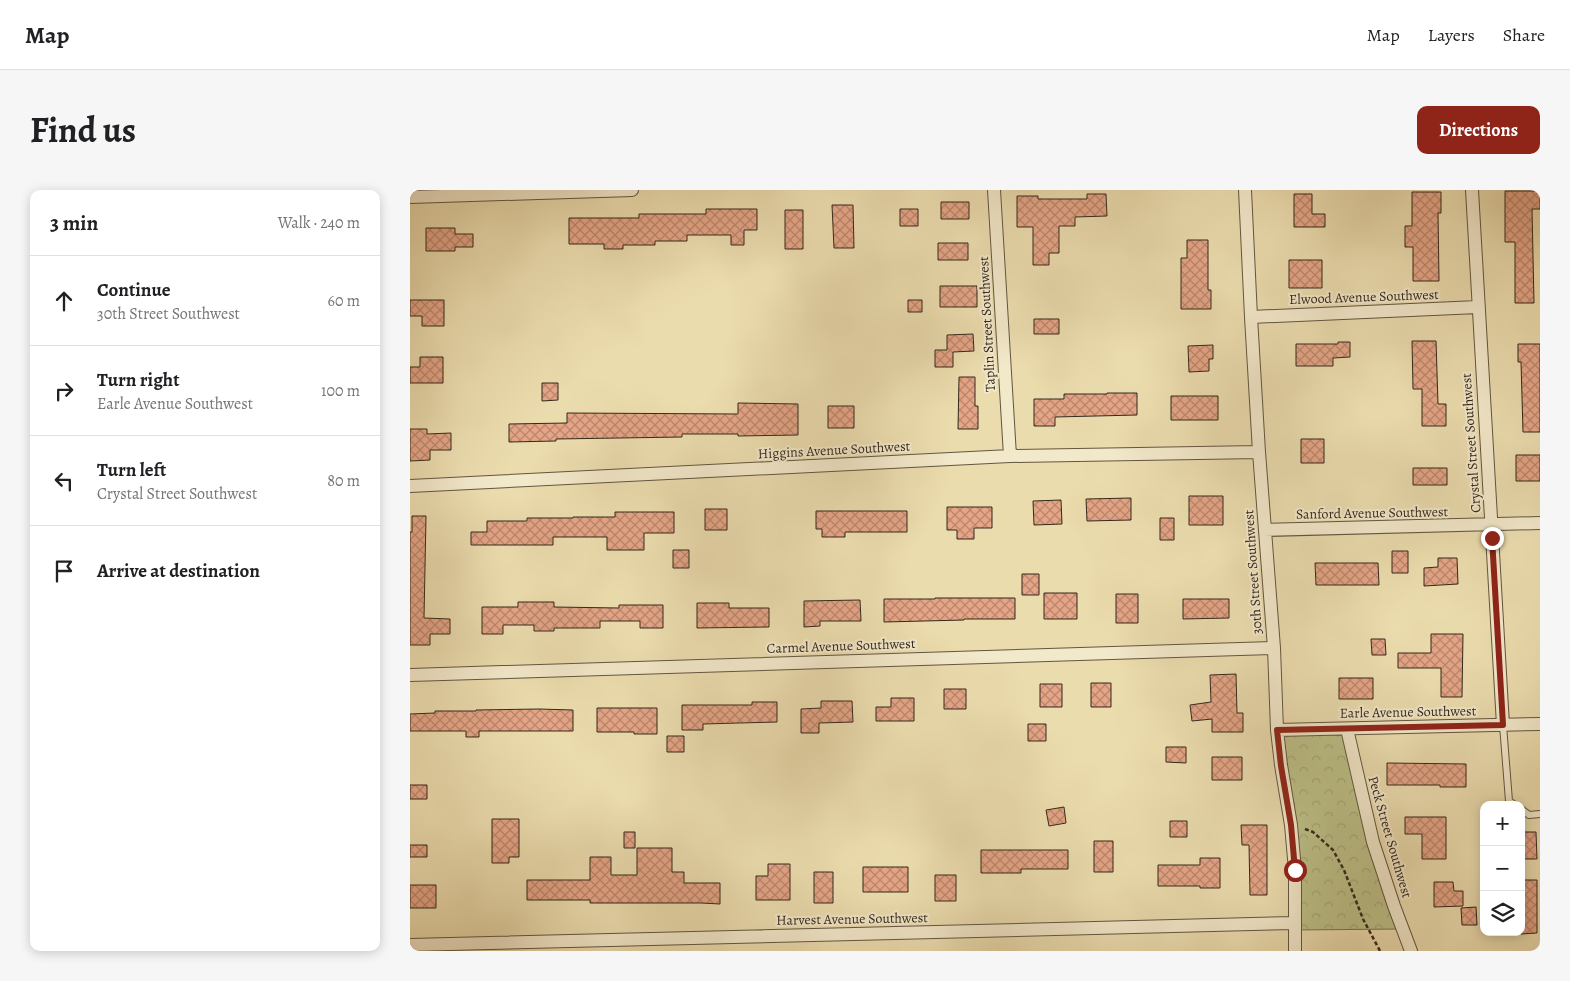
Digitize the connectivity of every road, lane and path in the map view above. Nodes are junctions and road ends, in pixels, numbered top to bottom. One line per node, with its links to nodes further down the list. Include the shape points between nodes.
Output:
1 (632, 190): 5 (street)
2 (994, 190): 9 (street, Taplin Street Southwest)
3 (1245, 190): 7 (street, 30th Street Southwest)
4 (1472, 190): 6 (street, Crystal Street Southwest)
5 (410, 197)
6 (1478, 307): 7 (street, Elwood Avenue Southwest); 12 (street, Crystal Street Southwest)
7 (1251, 317): 8 (street, 30th Street Southwest)
8 (1259, 452): 9 (street, Higgins Avenue Southwest); 13 (street, 30th Street Southwest)
9 (1010, 456): 10 (street, Higgins Avenue Southwest)
10 (410, 486)
11 (1540, 523): 12 (street, Sanford Avenue Southwest)
12 (1491, 525): 13 (street, Sanford Avenue Southwest); 17 (street, Crystal Street Southwest)
13 (1265, 530): 14 (street, 30th Street Southwest)
14 (1274, 648): 15 (street, Carmel Avenue Southwest); 19 (street, 30th Street Southwest)
15 (410, 675)
16 (1540, 724): 17 (street, Earle Avenue Southwest)
17 (1503, 725): 18 (street, Earle Avenue Southwest); 20 (lane)
18 (1347, 728): 19 (street, Earle Avenue Southwest); 28 (street, Peck Street Southwest, via 1373,842)
19 (1277, 730): 23 (street, 30th Street Southwest)
20 (1509, 801)
21 (1525, 812): 22 (lane)
22 (1540, 814)
23 (1291, 825): 24 (street, 30th Street Southwest); 27 (path, via 1313,832 1333,850)
24 (1295, 923): 25 (street, Harvest Avenue Southwest); 26 (street, 30th Street Southwest)
25 (410, 945)
26 (1295, 951)
27 (1380, 951)
28 (1411, 951)

